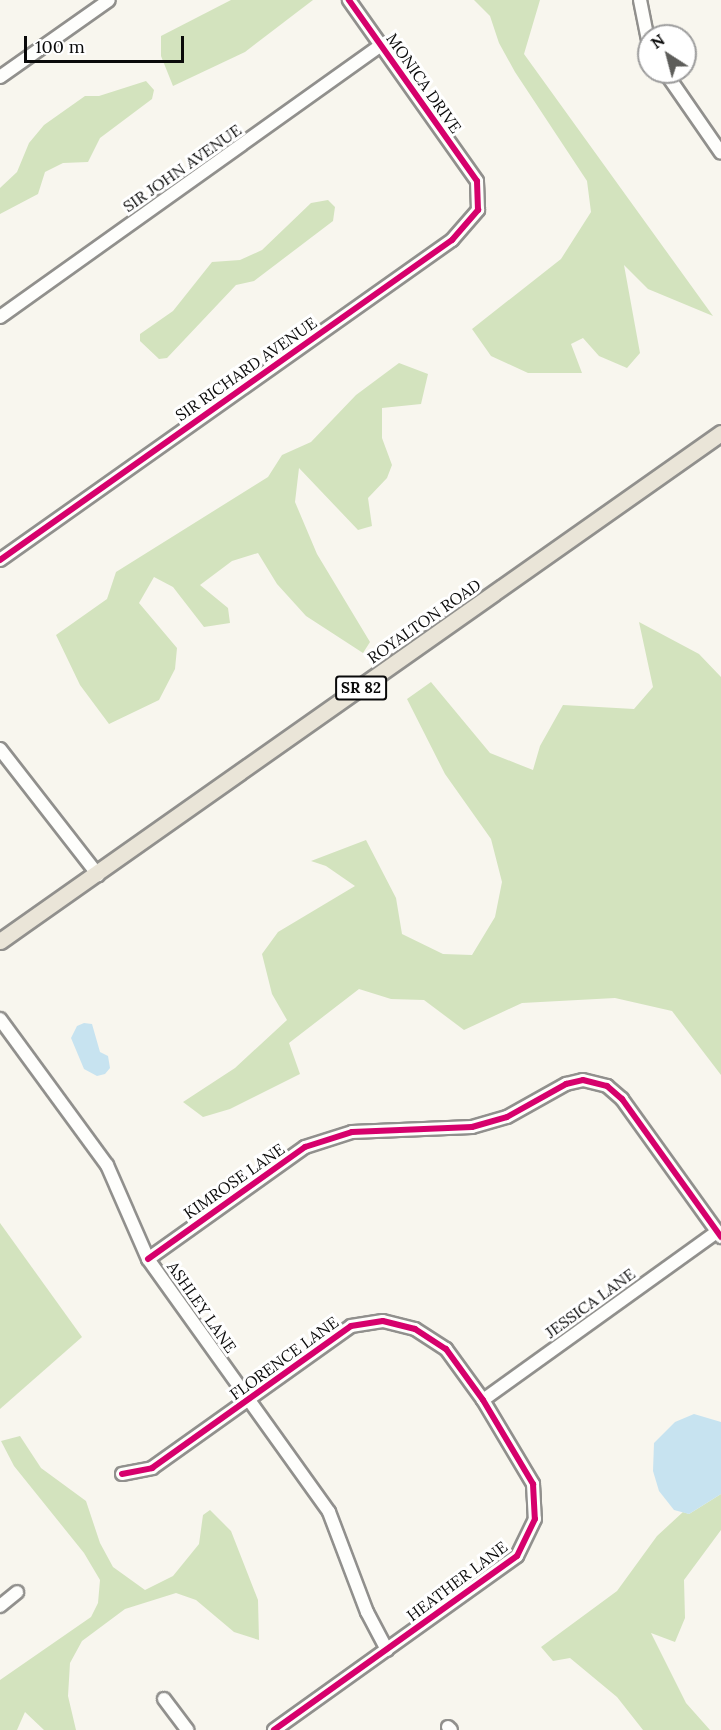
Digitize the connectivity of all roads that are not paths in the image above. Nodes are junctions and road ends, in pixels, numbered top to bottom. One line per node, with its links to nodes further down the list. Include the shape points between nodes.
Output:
1 (109, 0): 6 (street)
2 (349, 0): 5 (street, MONICA DRIVE)
3 (640, 0): 4 (street)
4 (645, 24)
5 (381, 45): 9 (street, MONICA DRIVE); 10 (street, SIR JOHN AVENUE)
6 (0, 77)
7 (673, 84): 8 (street)
8 (721, 153)
9 (477, 181): 12 (street, SIR RICHARD AVENUE, via 478,210 452,240)
10 (0, 317)
11 (721, 433): 14 (main road, ROYALTON ROAD / SR 82)
12 (0, 560)
13 (0, 749): 14 (street)
14 (98, 875): 15 (main road, ROYALTON ROAD / SR 82)
15 (0, 941)
16 (0, 1019): 18 (street, ASHLEY LANE, via 107,1165)
17 (719, 1235): 18 (street, KIMROSE LANE, via 622,1100 607,1086 583,1080 566,1084 507,1117 472,1127 352,1132 305,1147); 19 (street, JESSICA LANE)
18 (148, 1259): 20 (street, ASHLEY LANE)
19 (483, 1400): 20 (street, FLORENCE LANE, via 446,1349 415,1329 383,1321 351,1326); 24 (street, HEATHER LANE, via 533,1484 535,1519 517,1556)
20 (248, 1401): 21 (street, FLORENCE LANE, via 152,1468); 24 (street, ASHLEY LANE, via 329,1512 360,1595)
21 (122, 1474)
22 (17, 1592): 23 (street)
23 (0, 1606)
24 (387, 1650): 27 (street, HEATHER LANE)
25 (164, 1699): 26 (street)
26 (187, 1730)
27 (274, 1730)

